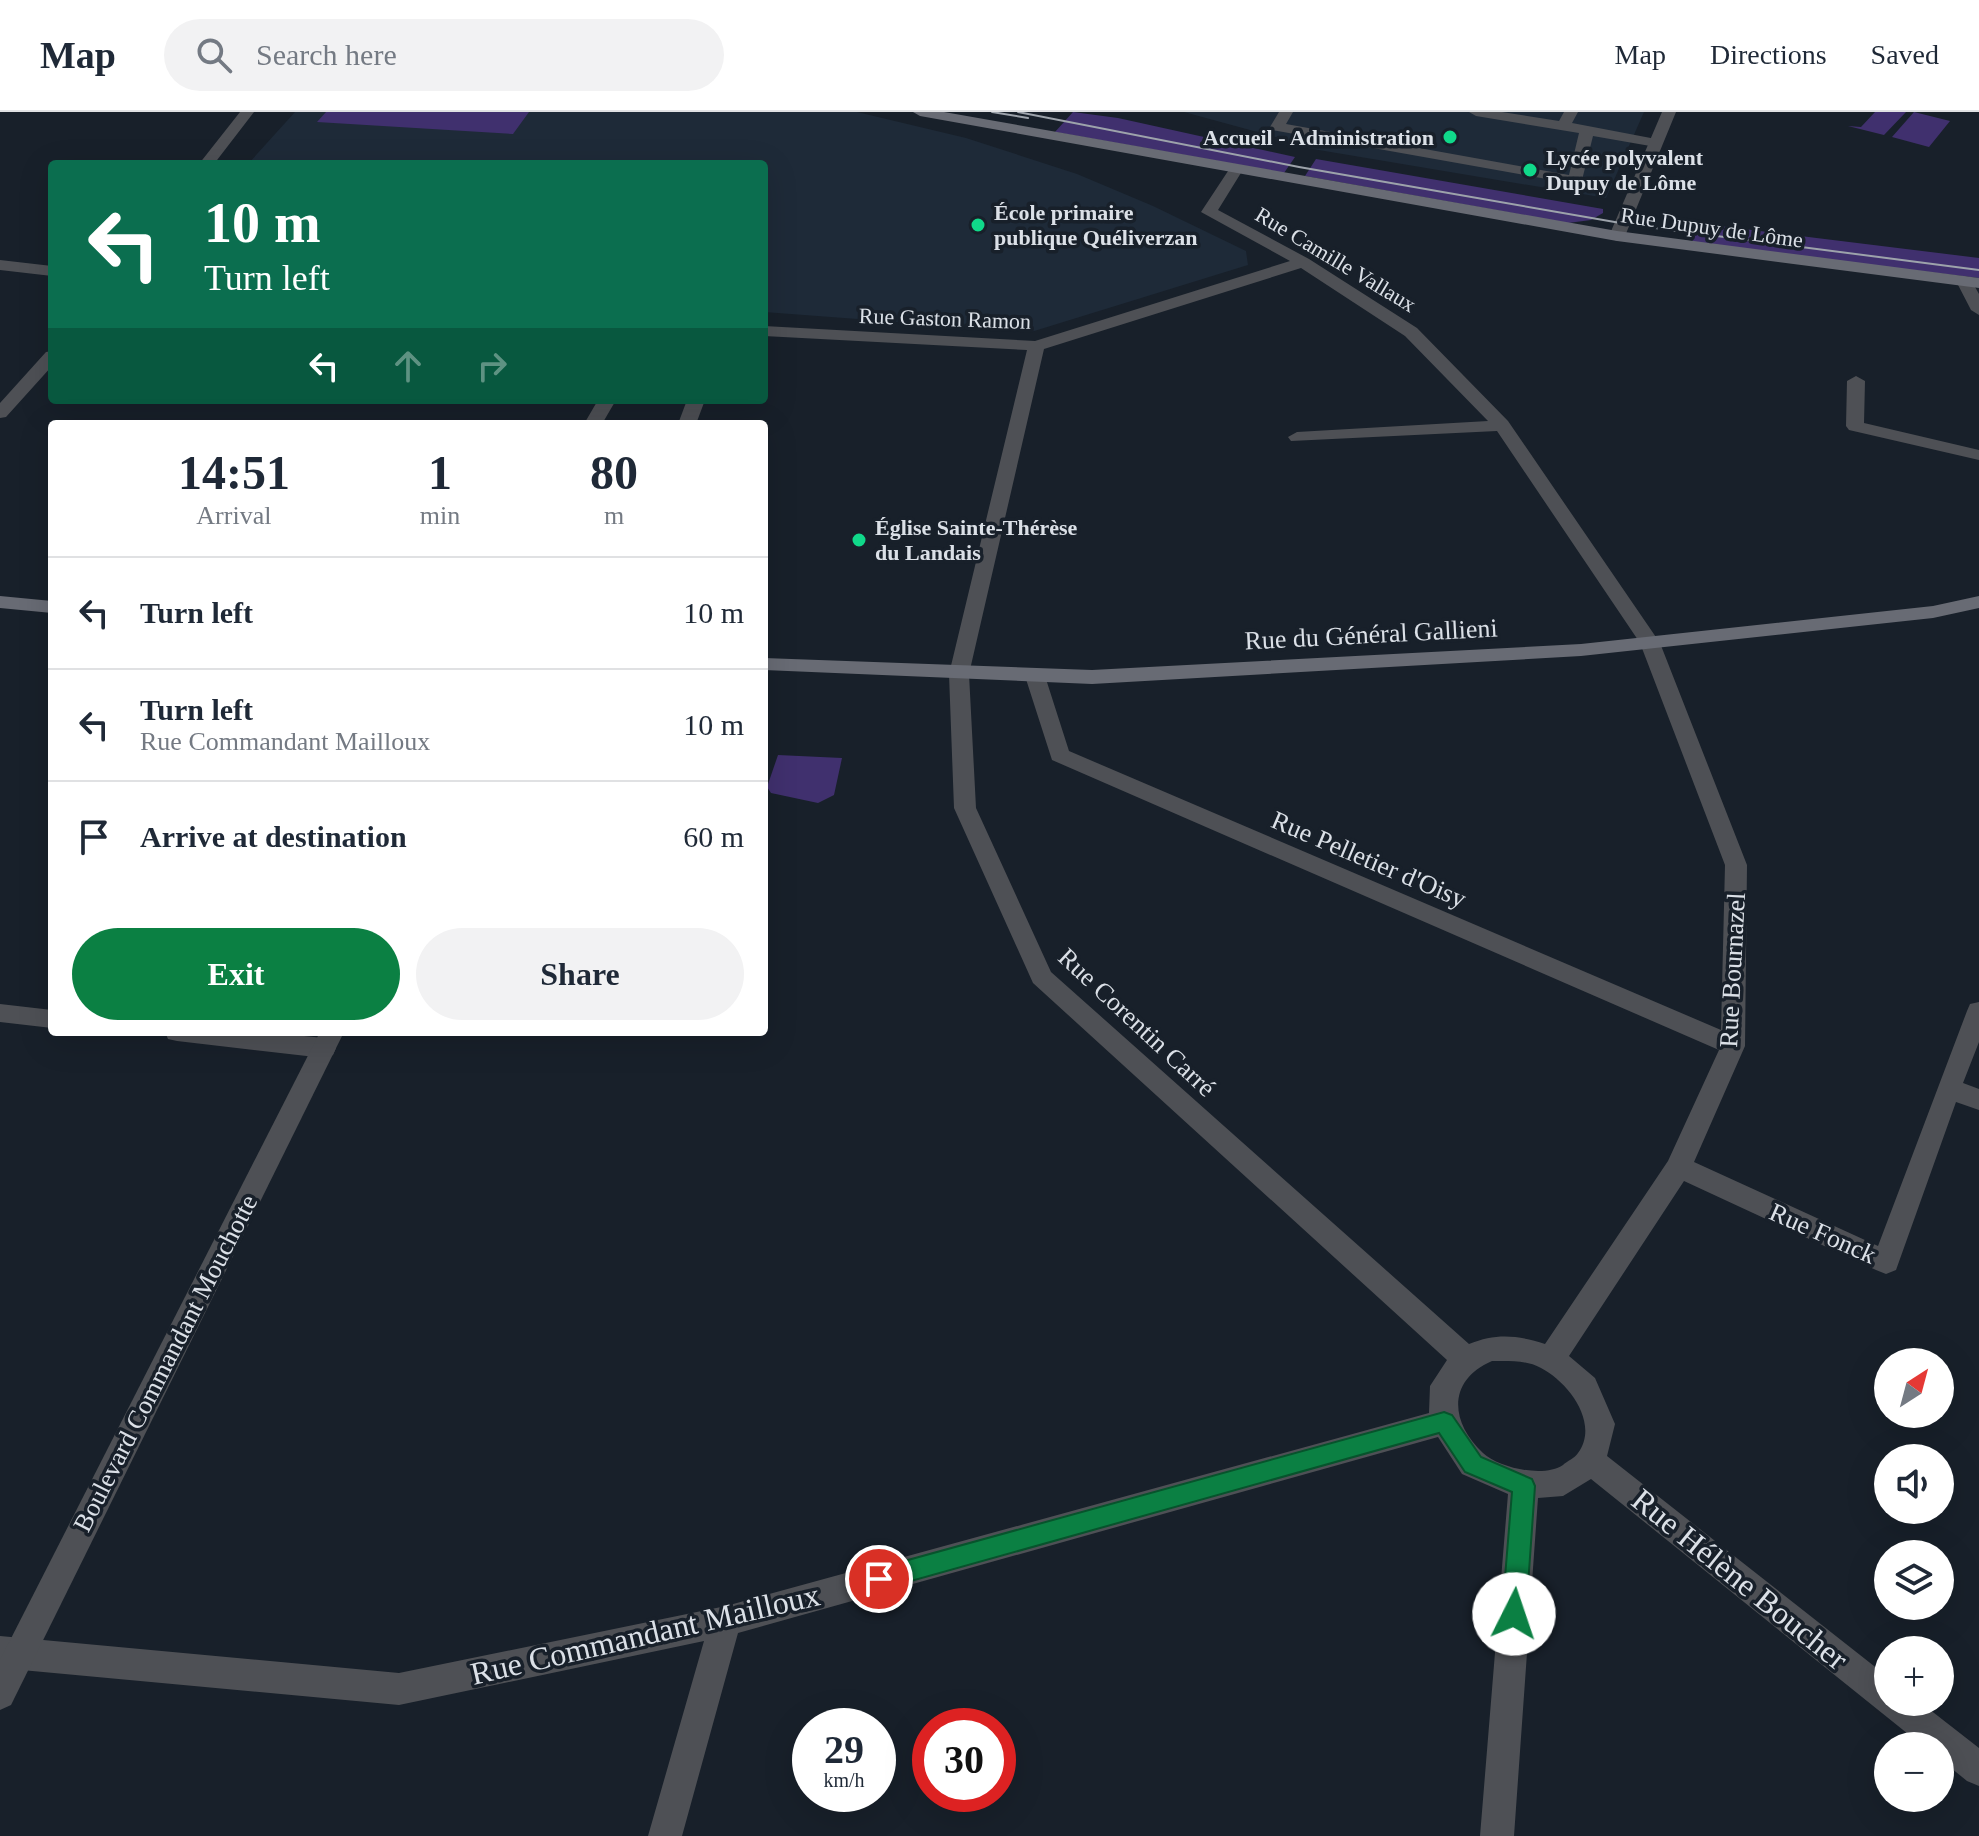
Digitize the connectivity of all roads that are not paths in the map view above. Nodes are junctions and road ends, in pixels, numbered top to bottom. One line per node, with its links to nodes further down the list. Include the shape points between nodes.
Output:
1 (247, 112): 9 (street)
2 (920, 112): 10 (main road, Rue Dupuy de Lôme)
3 (1286, 112): 7 (street, via 1277,127 1575,180)
4 (1476, 112): 6 (street)
5 (1669, 112): 8 (street)
6 (1567, 119): 7 (street)
7 (1587, 130): 8 (street)
8 (1656, 143): 11 (street)
9 (209, 160)
10 (1237, 168): 11 (main road, Rue Dupuy de Lôme); 12 (street, Rue Camille Vallaux, via 1209,212)
11 (1617, 236): 15 (main road, Rue Dupuy de Lôme)
12 (1303, 262): 18 (street, Rue Gaston Ramon); 22 (street, Rue Camille Vallaux, via 1411,332)
13 (0, 265): 14 (street)
14 (48, 271)
15 (1972, 282): 16 (street)
16 (1979, 310)
17 (768, 331): 18 (street, Rue Gaston Ramon)
18 (1036, 346): 30 (street, Rue Corentin Carré)
19 (48, 360): 21 (street)
20 (1856, 381): 24 (street, via 1855,426)
21 (0, 413)
22 (1502, 425): 23 (street); 28 (street, Rue Camille Vallaux)
23 (1297, 437)
24 (1979, 455)
25 (0, 602): 27 (main road)
26 (1979, 602): 28 (main road, Rue du Général Gallieni, via 1933,612)
27 (48, 607)
28 (1650, 643): 31 (main road, Rue du Général Gallieni, via 1123,676); 37 (street, Rue Bournazel, via 1736,865)
29 (768, 664): 30 (main road, Rue du Général Gallieni)
30 (959, 674): 31 (main road, Rue du Général Gallieni); 41 (street, Rue Corentin Carré, via 965,808 1041,977)
31 (1035, 676): 37 (street, Rue Pelletier d'Oisy, via 1060,755)
32 (1979, 1011): 38 (street, Rue Fonck)
33 (0, 1013): 34 (street)
34 (48, 1019)
35 (252, 1036): 36 (street)
36 (328, 1040): 47 (street, Boulevard Commandant Mouchotte)
37 (1733, 1046): 40 (street, Rue Bournazel)
38 (1948, 1088): 39 (street); 40 (street, Rue Fonck, via 1886,1262)
39 (1979, 1100)
40 (1679, 1167): 42 (street, Rue Bournazel)
41 (1465, 1359): 42 (street, via 1491,1348 1521,1349); 43 (street, via 1444,1386)
42 (1551, 1359): 44 (street, via 1585,1387 1600,1424)
43 (1444, 1422): 45 (street, via 1473,1464); 46 (street, Rue Commandant Mailloux)
44 (1591, 1461): 45 (street, via 1563,1482); 48 (street, Rue Hélène Boucher)
45 (1524, 1486): 53 (street)
46 (726, 1621): 47 (street, Rue Commandant Mailloux, via 399,1689); 52 (street)
47 (9, 1654): 49 (street, Boulevard Commandant Mouchotte)
48 (1874, 1686)
49 (0, 1694)
50 (1912, 1716): 51 (street)
51 (1979, 1769)
52 (665, 1836)
53 (1497, 1836)

